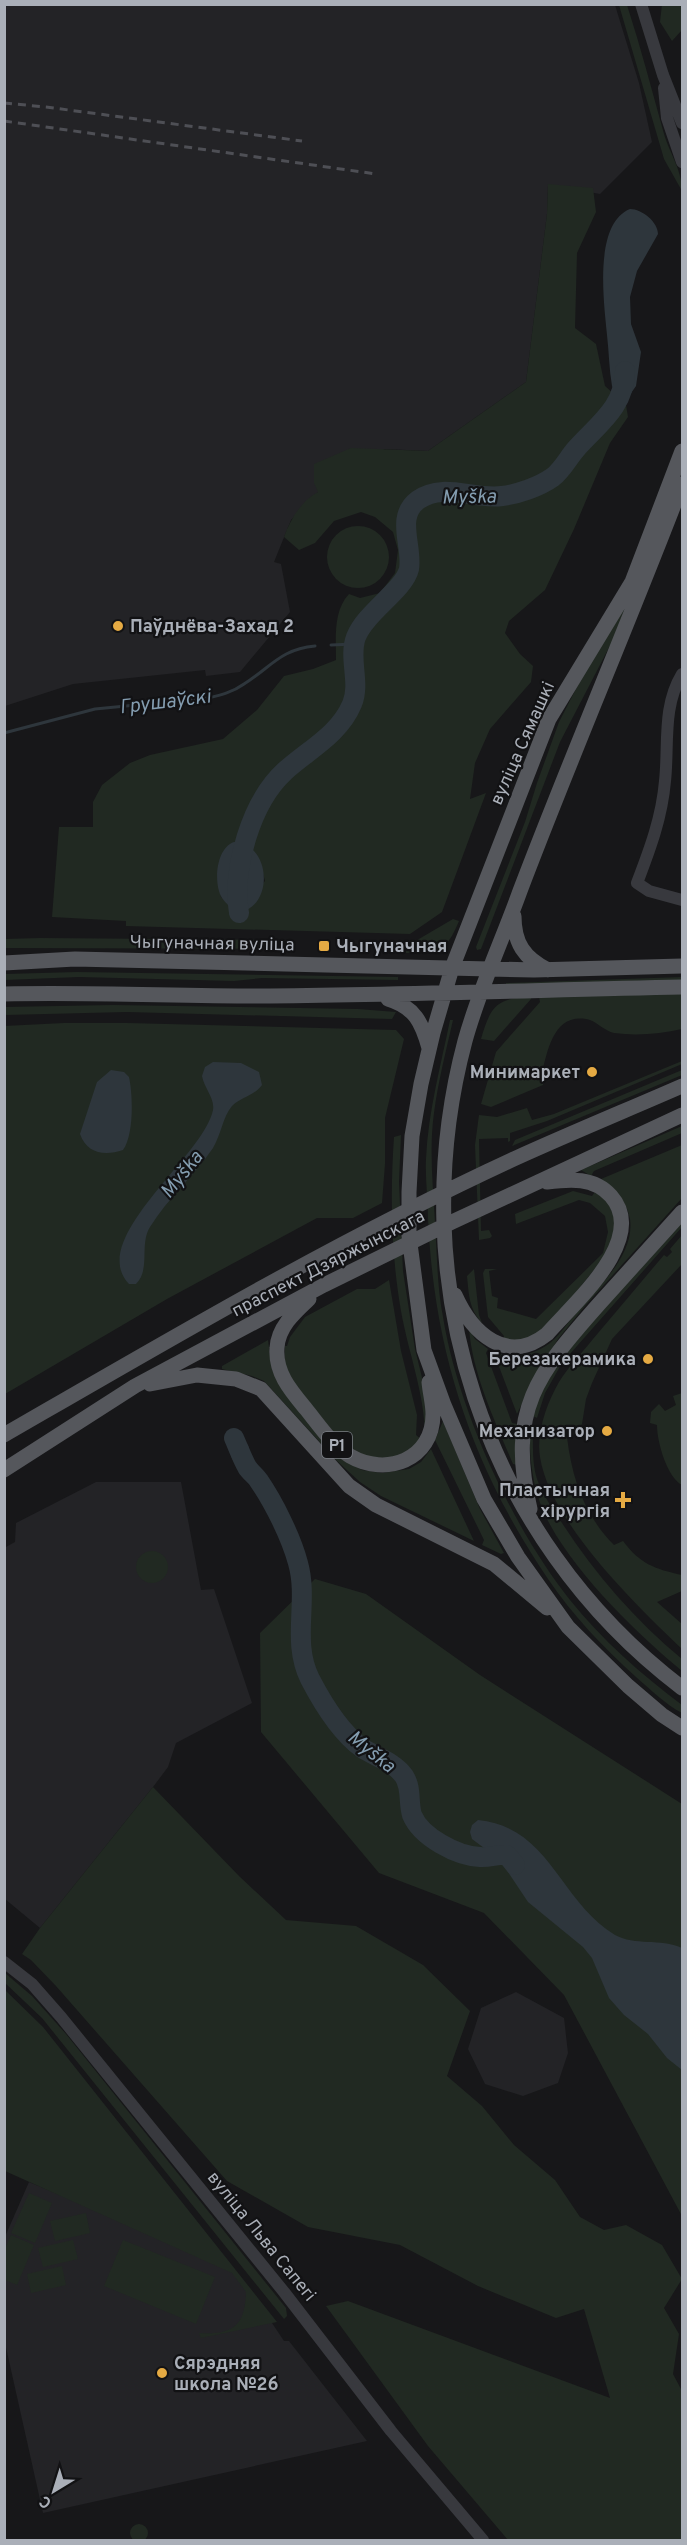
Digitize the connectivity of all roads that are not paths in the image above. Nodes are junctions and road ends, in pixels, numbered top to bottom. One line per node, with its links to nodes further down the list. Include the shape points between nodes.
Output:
1 (641, 4): 2 (street)
2 (663, 75): 3 (street); 4 (street, via 667,118)
3 (682, 123)
4 (682, 162)
5 (682, 451): 12 (main road, вуліца Сямашкі, via 632,582 549,719)
6 (682, 484): 9 (main road)
7 (682, 674): 8 (street, via 675,686 668,718 665,783 656,834 637,883 649,891)
8 (682, 900)
9 (515, 906): 13 (main road); 14 (main road, via 515,936 520,948 534,963)
10 (4, 963): 12 (main road, Чыгуначная вуліца, via 75,959)
11 (682, 966): 14 (main road, Чыгуначная вуліца)
12 (452, 969): 13 (main road, Чыгуначная вуліца); 18 (main road, вуліца Сямашкі)
13 (490, 969): 14 (main road, Чыгуначная вуліца); 16 (main road)
14 (548, 970)
15 (682, 987): 16 (main road)
16 (482, 992): 18 (main road); 25 (main road, via 465,1041 448,1131)
17 (4, 994): 19 (main road)
18 (445, 994): 19 (main road); 20 (main road, вуліца Сямашкі)
19 (375, 996): 20 (main road, via 398,1002 416,1015)
20 (429, 1048): 27 (main road, Р1, via 412,1136 409,1192 409,1236)
21 (682, 1086): 29 (main road, праспект Дзяржынскага, via 515,1158 357,1237)
22 (682, 1114): 23 (main road, праспект Дзяржынскага / Р1)
23 (532, 1184): 25 (main road, via 591,1182 615,1201 622,1223 613,1255 547,1334 522,1348 489,1339 473,1327); 26 (main road, праспект Дзяржынскага / Р1)
24 (682, 1212): 31 (main road, via 564,1343 533,1390 524,1419 522,1462 529,1507)
25 (447, 1277): 31 (main road, via 456,1332 482,1422)
26 (324, 1285): 27 (main road, Р1, via 284,1327 277,1348 278,1362 287,1385 332,1441 351,1456 368,1464 395,1465 406,1462 422,1448 433,1415); 28 (main road, праспект Дзяржынскага)
27 (424, 1350): 32 (main road, via 484,1500 518,1557)
28 (135, 1386): 30 (main road, праспект Дзяржынскага); 32 (main road, via 197,1375 236,1379 261,1389 349,1486 384,1509 494,1564)
29 (4, 1435)
30 (4, 1470)
31 (539, 1535): 33 (main road, via 599,1611)
32 (568, 1627): 34 (main road, via 628,1686)
33 (682, 1688)
34 (682, 1728)
35 (4, 1962): 36 (street, вуліца Льва Сапегі, via 32,1984 61,2017)
36 (483, 2541)

